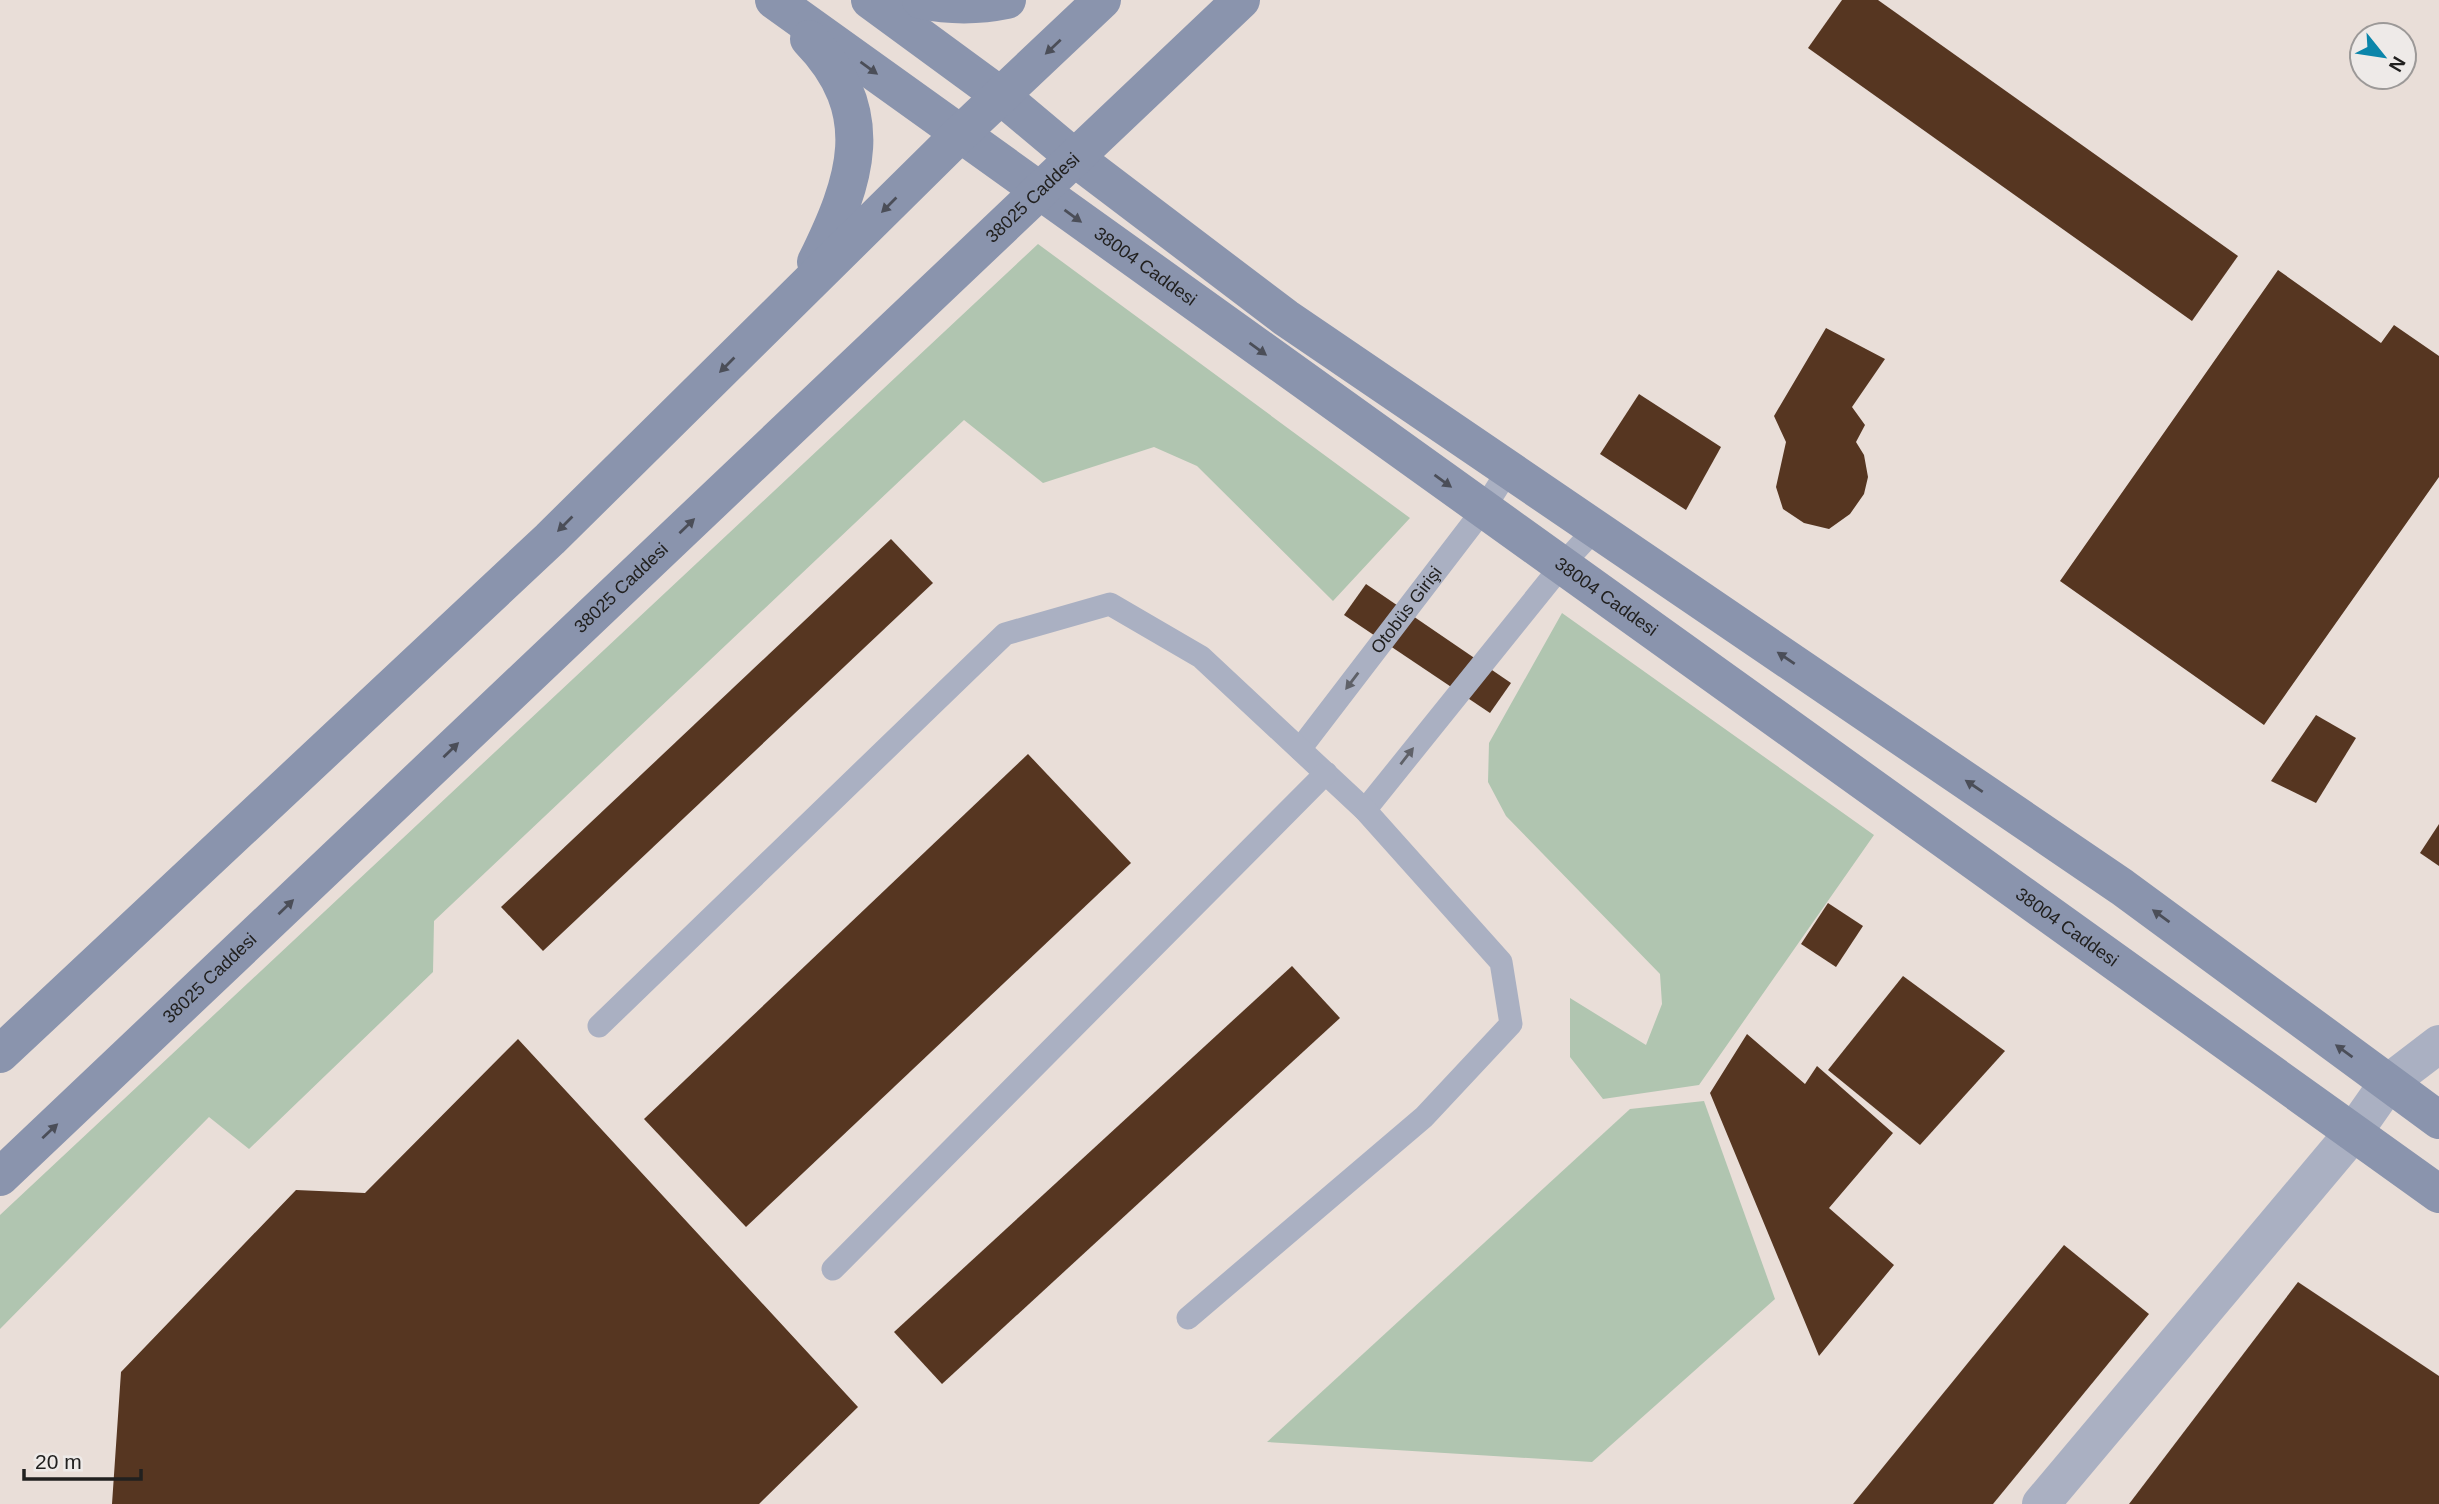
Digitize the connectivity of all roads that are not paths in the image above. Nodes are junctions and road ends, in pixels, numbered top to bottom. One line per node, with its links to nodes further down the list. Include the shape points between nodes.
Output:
1 (772, 0): 8 (street, 38004 Caddesi, one-way to 8); 11 (street, via 827,58 844,87 854,123 852,178 841,212)
2 (870, 0): 7 (street)
3 (921, 0): 4 (street, via 942,5)
4 (1007, 0)
5 (1102, 0): 7 (street, one-way to 7)
6 (1241, 0): 9 (street, 38025 Caddesi)
7 (1001, 96): 8 (street); 9 (street)
8 (960, 134): 10 (street, 38004 Caddesi); 11 (street, one-way to 11)
9 (1075, 158): 10 (street, 38025 Caddesi); 12 (street, via 1286,318)
10 (1039, 192): 13 (street, 38004 Caddesi, one-way to 13); 25 (street, 38025 Caddesi, one-way to 10)
11 (803, 290): 21 (street, one-way to 21, via 550,538)
12 (1509, 469): 13 (lane, Otobüs Girişi); 14 (street)
13 (1483, 510): 15 (street, 38004 Caddesi); 16 (lane, Otobüs Girişi, one-way to 16)
14 (1596, 528): 15 (lane); 22 (street, one-way to 14, via 2122,887)
15 (1563, 564): 18 (lane, one-way to 15); 24 (street, 38004 Caddesi)
16 (1300, 749): 17 (lane); 19 (lane, via 1201,657 1110,604 1005,634)
17 (1326, 773): 18 (lane); 27 (lane)
18 (1365, 810): 28 (lane, via 1501,962 1511,1024 1424,1117)
19 (599, 1026)
20 (2439, 1044): 22 (street)
21 (0, 1054)
22 (2388, 1083): 23 (street); 24 (street)
23 (2439, 1120)
24 (2353, 1133): 26 (street, 38004 Caddesi); 29 (street)
25 (0, 1177)
26 (2439, 1194)
27 (833, 1269)
28 (1188, 1318)
29 (2041, 1504)

